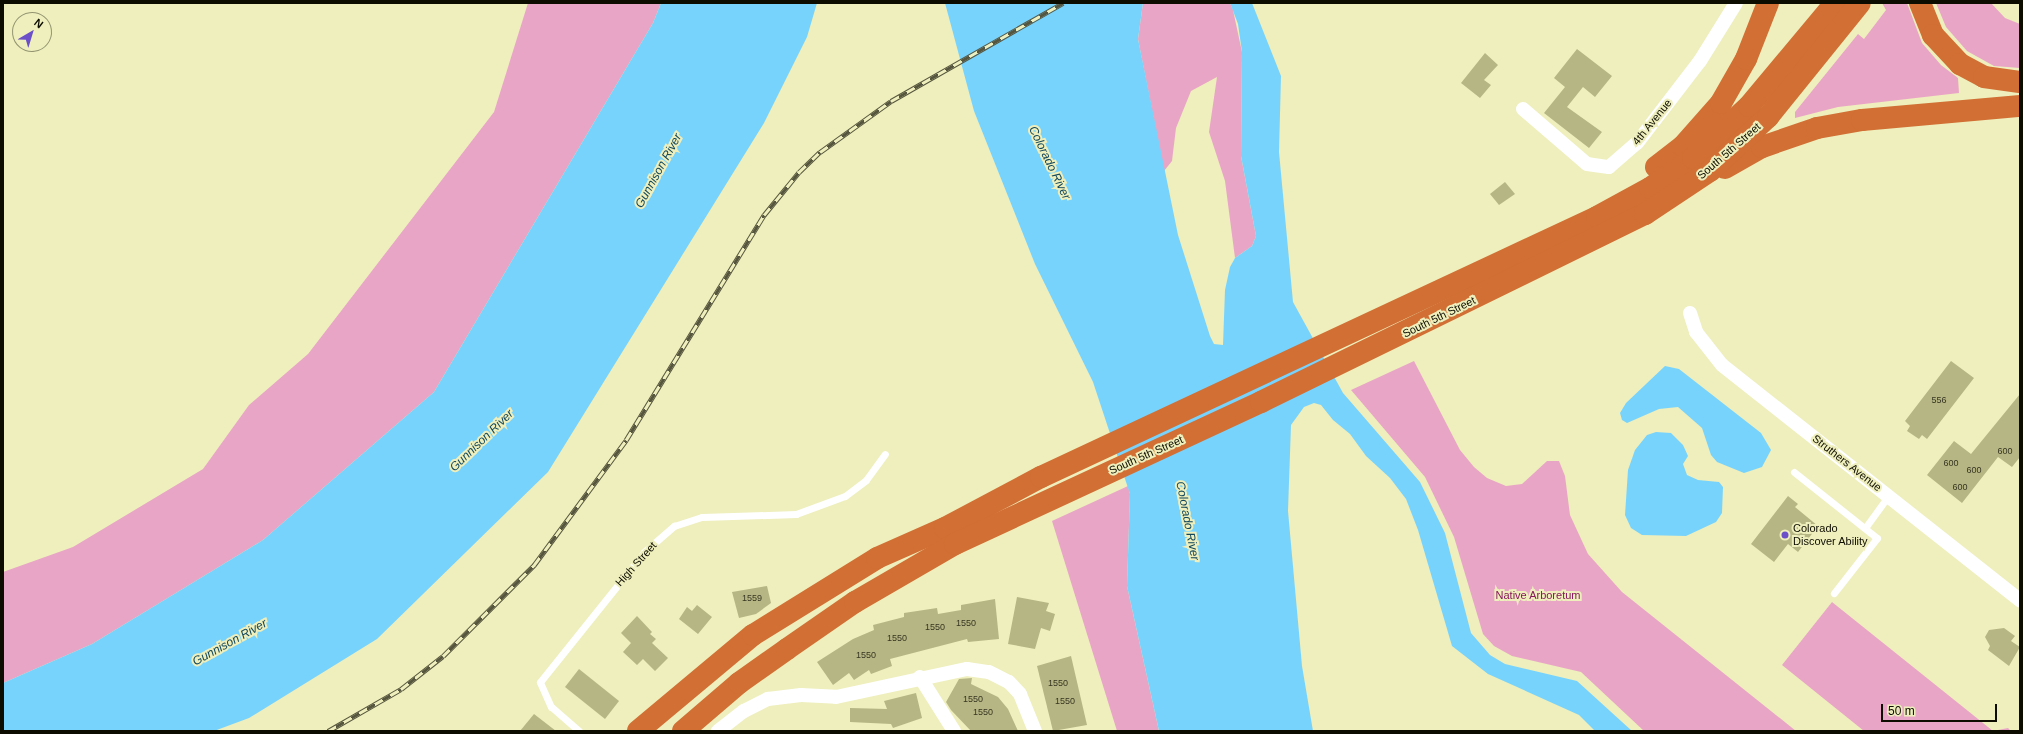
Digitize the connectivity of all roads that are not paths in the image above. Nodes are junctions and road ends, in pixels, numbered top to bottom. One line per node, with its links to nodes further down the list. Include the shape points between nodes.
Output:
1 (1736, 3): 8 (street, 4th Avenue, via 1700,62 1637,142 1609,167 1587,164)
2 (1768, 3): 10 (highway, via 1746,59 1720,103 1683,146)
3 (1835, 3): 10 (highway, South 5th Street, via 1774,78 1722,133 1650,188)
4 (1860, 3): 9 (highway, South 5th Street, via 1768,117 1710,171)
5 (1920, 3): 6 (highway, via 1933,35 1960,64 1984,77)
6 (2020, 82)
7 (2020, 106): 9 (highway, via 1862,120 1817,128 1762,147)
8 (1523, 109)
9 (1660, 204): 16 (highway, South 5th Street, via 1501,287 1261,402 1051,498)
10 (1597, 217): 16 (highway, South 5th Street, via 1041,477)
11 (1690, 313): 14 (street, Struthers Avenue, via 1696,332 1722,365)
12 (885, 454): 21 (lane, High Street, via 866,480 845,496 796,514 702,517 674,526 644,552 540,682 551,707)
13 (1794, 472): 15 (lane)
14 (1888, 496): 15 (lane); 19 (street, Struthers Avenue)
15 (1864, 528): 18 (lane, via 1877,538)
16 (950, 536): 17 (highway); 24 (highway, via 739,683)
17 (877, 558): 22 (highway, via 753,635); 23 (highway, via 848,589 768,640)
18 (1834, 593)
19 (2020, 600)
20 (920, 677): 25 (street, via 836,697 801,695 768,699 744,711); 26 (street); 27 (street, via 968,669 989,672 1009,682 1020,694)
21 (579, 731)
22 (638, 731)
23 (654, 731)
24 (683, 731)
25 (718, 731)
26 (954, 731)
27 (1035, 731)

